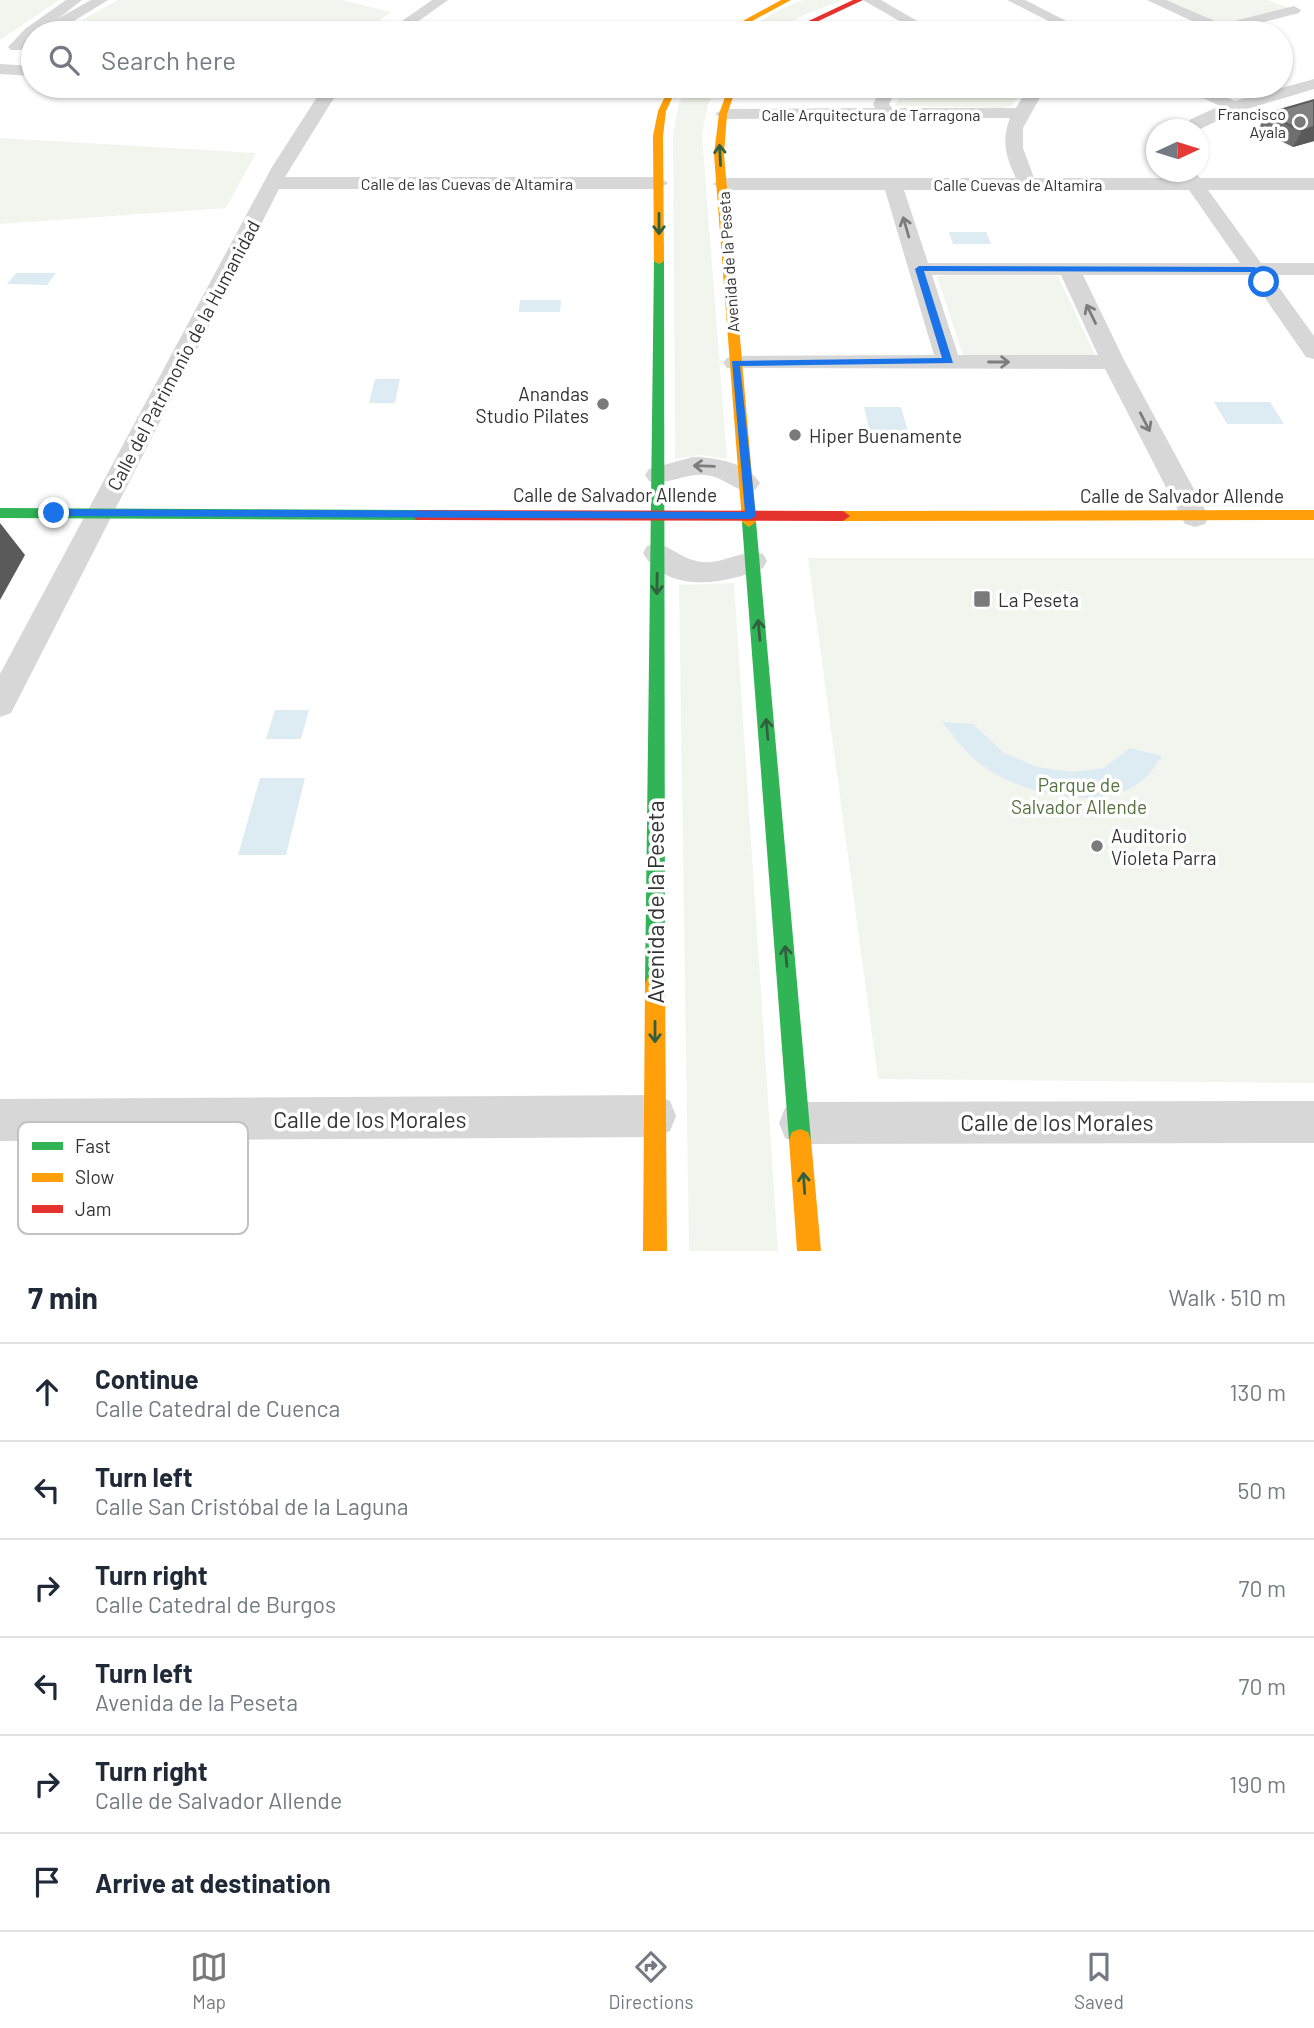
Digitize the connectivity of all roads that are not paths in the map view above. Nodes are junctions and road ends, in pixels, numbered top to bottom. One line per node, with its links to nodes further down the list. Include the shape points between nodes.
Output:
1 (75, 0): 10 (street)
2 (101, 0): 11 (street)
3 (441, 0): 12 (street)
4 (859, 0): 14 (street)
5 (870, 0): 15 (street)
6 (1014, 0): 16 (street)
7 (1154, 0): 17 (street)
8 (1268, 0): 18 (street, via 1301,13)
9 (782, 1): 13 (street)
10 (45, 21)
11 (64, 21)
12 (410, 21)
13 (746, 21)
14 (810, 21)
15 (909, 21)
16 (1058, 21)
17 (1203, 21)
18 (1261, 21)
19 (21, 42): 21 (street)
20 (21, 44): 21 (street)
21 (16, 47): 22 (street)
22 (0, 59)
23 (0, 69): 24 (street)
24 (21, 70)
25 (1314, 85): 26 (street)
26 (1293, 91)
27 (326, 98): 43 (street, Calle del Patrimonio de la Humanidad, via 281,167)
28 (668, 98): 42 (street, Avenida de la Peseta, via 658,136)
29 (729, 98): 36 (street, Avenida de la Peseta)
30 (884, 98): 37 (street, via 881,104)
31 (1031, 98): 35 (street)
32 (1215, 98): 34 (street)
33 (1270, 98): 34 (street)
34 (1236, 108): 38 (street)
35 (1019, 113): 37 (street, Calle Arquitectura de Tarragona); 47 (street, via 1013,144)
36 (723, 114): 37 (street, Calle Arquitectura de Tarragona); 44 (street, Avenida de la Peseta, one-way to 36)
37 (886, 114)
38 (1204, 119)
39 (1209, 179): 46 (street, Calle Cuevas de Altamira)
40 (1146, 180): 47 (street, Calle Cuevas de Altamira)
41 (1193, 182): 50 (street)
42 (659, 183): 43 (street, Calle de las Cuevas de Altamira); 56 (street, Avenida de la Peseta, one-way to 56)
43 (275, 184): 58 (street, Calle del Patrimonio de la Humanidad)
44 (722, 184): 45 (street, Calle Cuevas de Altamira); 55 (street, Avenida de la Peseta)
45 (893, 184): 47 (street, Calle Cuevas de Altamira); 48 (street, one-way to 45)
46 (1314, 184)
47 (1028, 185)
48 (919, 269): 49 (street); 53 (street)
49 (1066, 269): 50 (street); 54 (street, one-way to 49)
50 (1255, 269): 51 (street); 52 (street)
51 (1314, 269)
52 (1314, 352)
53 (950, 361): 54 (street, one-way to 54); 55 (street)
54 (1113, 362): 63 (street, one-way to 63)
55 (735, 363): 57 (street, Avenida de la Peseta)
56 (658, 475): 57 (street, one-way to 56, via 704,464); 61 (street, Avenida de la Peseta)
57 (747, 483): 62 (street, Avenida de la Peseta)
58 (100, 512): 59 (street, Calle de Salvador Allende); 61 (street, Calle de Salvador Allende); 66 (street, Calle del Patrimonio de la Humanidad)
59 (0, 513)
60 (1314, 515): 63 (street, Calle de Salvador Allende)
61 (657, 516): 62 (street, Calle de Salvador Allende); 64 (street, Avenida de la Peseta)
62 (751, 516): 63 (street, Calle de Salvador Allende); 65 (street, Avenida de la Peseta)
63 (1195, 517)
64 (657, 553): 65 (street, via 701,575); 67 (street, Avenida de la Peseta, one-way to 67)
65 (753, 561): 70 (street, Avenida de la Peseta, one-way to 65)
66 (0, 704)
67 (656, 1116): 68 (street, Calle de los Morales); 71 (street, Avenida de la Peseta)
68 (0, 1120)
69 (1314, 1122): 70 (street, Calle de los Morales)
70 (800, 1123): 72 (street, Avenida de la Peseta, one-way to 70)
71 (655, 1251)
72 (809, 1251)

